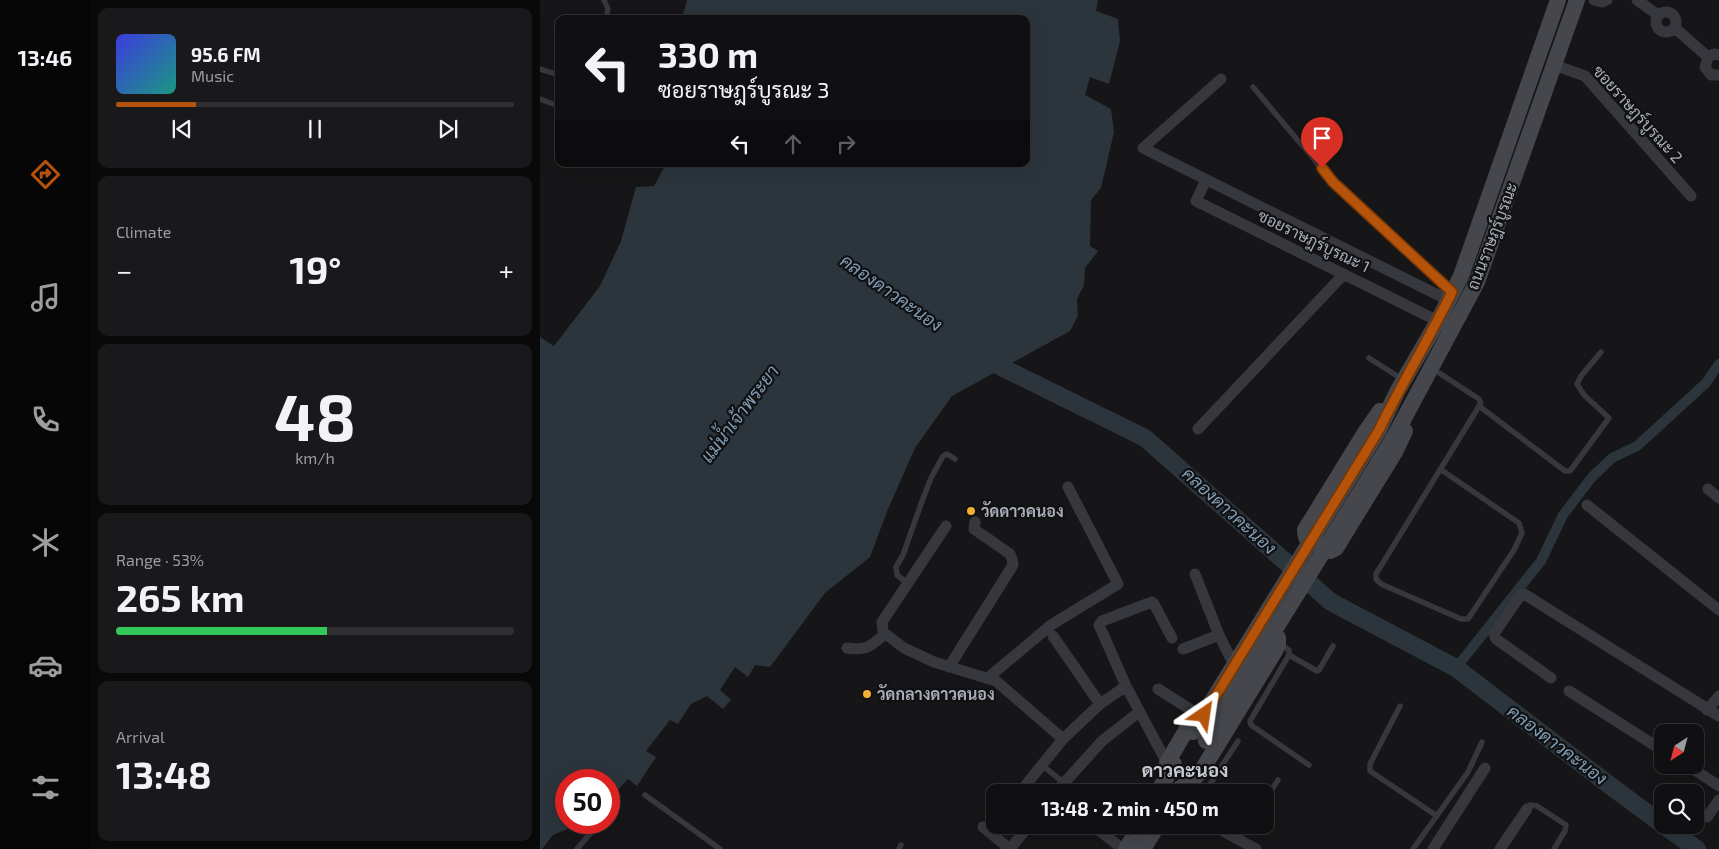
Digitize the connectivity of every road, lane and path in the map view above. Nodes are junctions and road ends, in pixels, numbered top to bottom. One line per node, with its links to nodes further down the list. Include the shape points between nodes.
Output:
1 (604, 0): 7 (lane)
2 (1558, 0): 19 (main road, ถนนราษฎร์บูรณะ)
3 (1577, 0): 9 (main road, ถนนราษฎร์บูรณะ)
4 (1594, 0): 5 (street)
5 (1607, 0)
6 (1637, 0): 8 (street, via 1658,15 1659,29 1665,32 1675,28)
7 (607, 15)
8 (1714, 56): 12 (street, via 1705,63 1706,70 1711,75)
9 (1554, 65): 18 (street, ซอยราษฎร์บูรณะ 2, via 1585,76); 20 (main road, ถนนราษฎร์บูรณะ)
10 (540, 69): 11 (lane)
11 (555, 74)
12 (1719, 75)
13 (1222, 79): 17 (street, ซอยราษฎร์บูรณะ 1, via 1143,148)
14 (1253, 87): 22 (lane, via 1333,182)
15 (540, 99): 16 (lane)
16 (555, 105)
17 (1206, 180): 21 (street, ซอยราษฎร์บูรณะ 1, via 1196,201); 22 (street, ซอยราษฎร์บูรณะ 1)
18 (1691, 196)
19 (1489, 197): 20 (main road); 22 (main road, ถนนราษฎร์บูรณะ, via 1461,276)
20 (1505, 203): 26 (main road, ถนนราษฎร์บูรณะ, via 1477,282)
21 (1344, 274): 23 (street, ซอยราษฎร์บูรณะ 1); 30 (street)
22 (1450, 296): 23 (main road, ถนนราษฎร์บูรณะ)
23 (1438, 321): 27 (main road, ถนนราษฎร์บูรณะ)
24 (1601, 352): 29 (lane, via 1578,384 1584,395 1609,418 1570,471 1565,471)
25 (1369, 358): 27 (lane)
26 (1431, 368): 28 (main road, ถนนราษฎร์บูรณะ); 29 (lane, via 1480,399)
27 (1401, 386): 28 (main road, via 1369,425 1305,530 1306,537 1330,551 1336,548 1395,452); 64 (main road, ถนนราษฎร์บูรณะ, bridge, via 1379,430)
28 (1414, 400): 64 (main road, ถนนราษฎร์บูรณะ, bridge, via 1393,439)
29 (1479, 406): 32 (lane)
30 (1198, 429)
31 (955, 459): 40 (lane, via 947,454 943,456 928,487 904,555 896,566 897,575)
32 (1440, 470): 32 (lane, via 1520,523 1522,533 1468,619 1461,619 1376,579 1376,574)
33 (1068, 487): 52 (street, via 1118,584 1051,625)
34 (1708, 489): 35 (street)
35 (1719, 498)
36 (1587, 505): 41 (street)
37 (975, 522): 51 (street, via 974,529 1011,555 1013,565)
38 (946, 526): 40 (street)
39 (1195, 574): 43 (street)
40 (908, 584): 42 (street, via 882,622 881,629)
41 (1719, 610)
42 (885, 634): 47 (street, via 870,647); 51 (street, via 904,648)
43 (1219, 635): 49 (street); 50 (street)
44 (1053, 636): 58 (street)
45 (1172, 638): 54 (street, via 1152,602 1102,621 1099,625)
46 (1333, 646): 48 (lane, via 1317,671)
47 (848, 648)
48 (1284, 649): 50 (main road, via 1278,638 1255,625 1249,627); 69 (lane, via 1250,721 1253,728); 80 (main road, via 1252,690 1202,770)
49 (1184, 650)
50 (1230, 657): 62 (main road)
51 (949, 666): 52 (street)
52 (989, 677): 65 (street)
53 (1551, 678): 60 (street, via 1496,639 1494,634 1524,594)
54 (1126, 686): 58 (street); 61 (street)
55 (1158, 689): 62 (street)
56 (1569, 691): 68 (street)
57 (1719, 696): 60 (street)
58 (1100, 704): 65 (street)
59 (1400, 706): 87 (lane, via 1370,764 1370,771)
60 (1707, 710): 63 (street)
61 (1139, 712): 71 (street); 77 (street, via 1102,741)
62 (1196, 713): 71 (main road)
63 (1719, 716)
64 (1200, 737): 71 (main road); 79 (main road)
65 (1063, 739): 70 (street)
66 (1238, 741): 81 (lane)
67 (1482, 742): 87 (lane, via 1468,772)
68 (1654, 745)
69 (1309, 765)
70 (1043, 766): 75 (street); 76 (lane)
71 (1168, 768): 78 (main road)
72 (1485, 768): 106 (street)
73 (1700, 774): 83 (street)
74 (1278, 780): 82 (lane)
75 (1027, 784)
76 (1057, 784)
77 (1064, 784)
78 (1161, 784)
79 (1181, 784)
80 (1188, 784)
81 (1210, 784)
82 (1274, 786)
83 (1719, 786)
84 (645, 796): 100 (lane)
85 (1719, 800): 88 (street)
86 (1527, 809): 107 (street); 108 (lane, via 1530,805 1537,806 1566,825 1566,831)
87 (1437, 816): 105 (lane)
88 (1707, 817)
89 (590, 834): 99 (lane)
90 (991, 834): 101 (street)
91 (1022, 834): 101 (street)
92 (1107, 834): 98 (street)
93 (1133, 834): 98 (main road)
94 (1152, 834): 102 (main road)
95 (1228, 834): 97 (street)
96 (1242, 834): 97 (lane)
97 (1238, 840): 104 (street)
98 (1124, 844): 103 (path, bridge)
99 (577, 849)
100 (720, 849)
101 (1010, 849)
102 (1143, 849)
103 (1152, 849)
104 (1256, 849)
105 (1413, 849)
106 (1433, 849)
107 (1500, 849)
108 (1554, 849)

